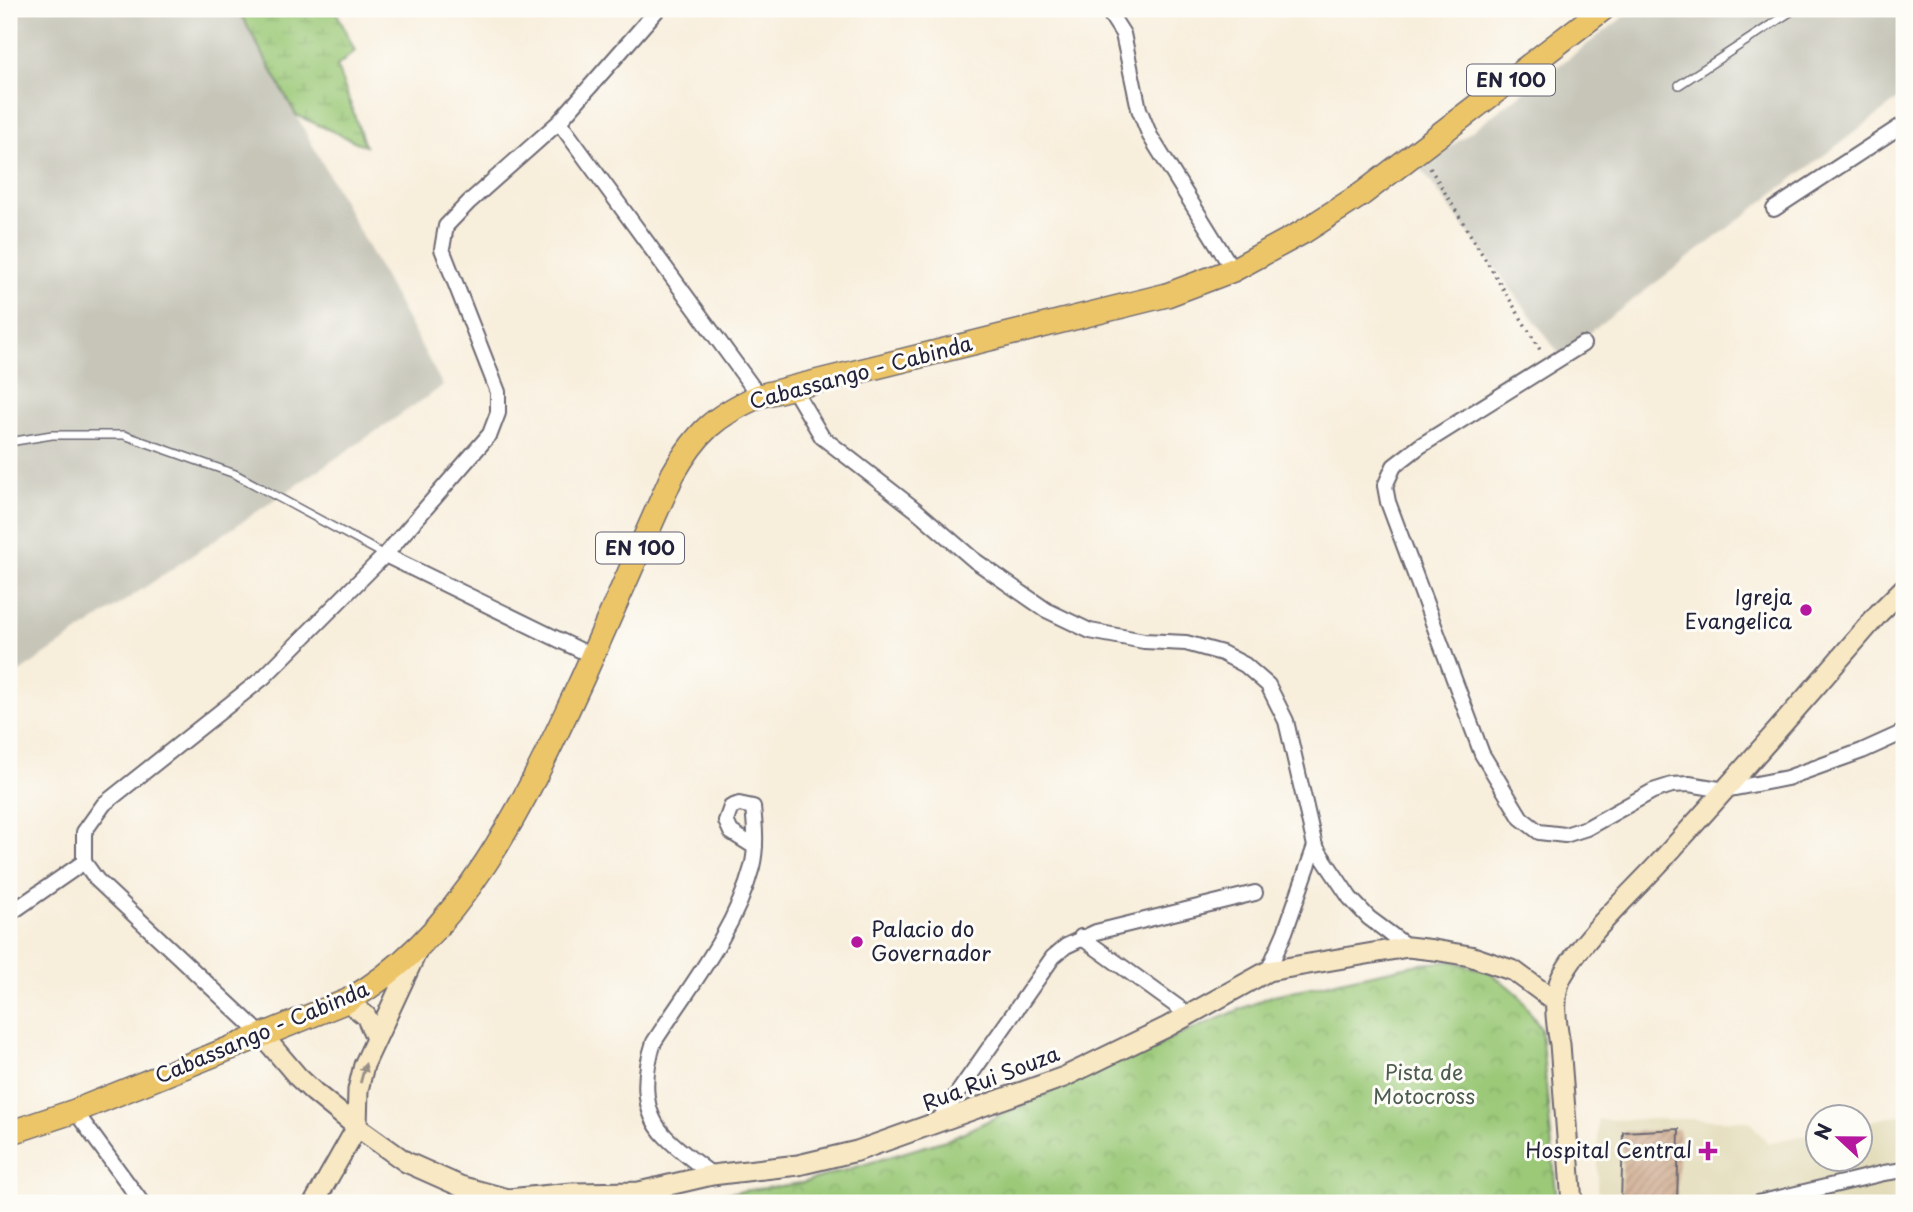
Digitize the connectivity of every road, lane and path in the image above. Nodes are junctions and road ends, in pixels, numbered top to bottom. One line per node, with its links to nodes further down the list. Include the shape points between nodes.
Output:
1 (659, 9): 6 (street)
2 (1107, 9): 10 (street, via 1123,34 1139,110 1150,136)
3 (1602, 9): 8 (main road, Cabassango - Cabinda / EN 100)
4 (1795, 9): 5 (lane)
5 (1679, 85)
6 (559, 122): 14 (street); 16 (street, via 446,226 442,249 498,392 498,413 490,433)
7 (1904, 124): 9 (street)
8 (1419, 151): 10 (main road, Cabassango - Cabinda / EN 100, via 1303,232); 12 (path)
9 (1774, 209)
10 (1233, 270): 13 (main road, Cabassango - Cabinda / EN 100, via 1167,295)
11 (1583, 344): 12 (street)
12 (1548, 366): 20 (street, via 1420,446 1394,466 1385,486 1482,754 1521,818 1539,832 1565,835 1587,828 1672,785)
13 (793, 388): 14 (main road, Cabassango - Cabinda / EN 100); 21 (street, via 822,437 974,559 1046,610 1090,631 1186,643 1245,664 1268,685 1286,721)
14 (759, 396): 18 (main road, Cabassango - Cabinda / EN 100, via 730,409 690,445)
15 (9, 442): 16 (lane, via 52,435 124,435 235,474)
16 (385, 555): 18 (street); 23 (street, via 264,677 104,804 84,832)
17 (1904, 588): 20 (street)
18 (592, 656): 28 (main road, Cabassango - Cabinda / EN 100, via 514,817 475,877)
19 (1904, 732): 20 (street, via 1787,778)
20 (1725, 790): 31 (street, via 1570,964 1560,979)
21 (1315, 846): 27 (street, via 1350,898); 29 (street)
22 (755, 847): 40 (street, via 734,917 654,1042 646,1064 645,1087 663,1135)
23 (84, 862): 25 (street); 33 (street, via 97,880)
24 (1255, 893): 26 (street)
25 (9, 914)
26 (1081, 937): 32 (street); 36 (street, via 1053,957)
27 (1408, 947): 29 (street, Rua Rui Souza); 31 (street, Rua Rui Souza, via 1470,956 1514,971)
28 (418, 948): 30 (main road, Cabassango - Cabinda / EN 100, via 374,985); 34 (street)
29 (1268, 971): 32 (street, Rua Rui Souza)
30 (346, 1001): 33 (main road, Cabassango - Cabinda / EN 100); 34 (street, via 366,1016)
31 (1556, 1002): 43 (street)
32 (1188, 1015): 36 (street, Rua Rui Souza, via 1064,1077)
33 (263, 1036): 35 (main road, Cabassango - Cabinda / EN 100); 37 (street, Rua Rui Souza, via 298,1077)
34 (376, 1038): 37 (street, one-way to 34, via 358,1090)
35 (75, 1111): 38 (main road, Cabassango - Cabinda / EN 100); 41 (street)
36 (935, 1125): 40 (street, Rua Rui Souza, via 798,1165)
37 (356, 1127): 40 (street, Rua Rui Souza, via 407,1162 460,1186 508,1199 639,1192); 42 (street)
38 (9, 1133)
39 (1904, 1170): 44 (street)
40 (712, 1175)
41 (142, 1203)
42 (314, 1203)
43 (1572, 1203)
44 (1758, 1203)

